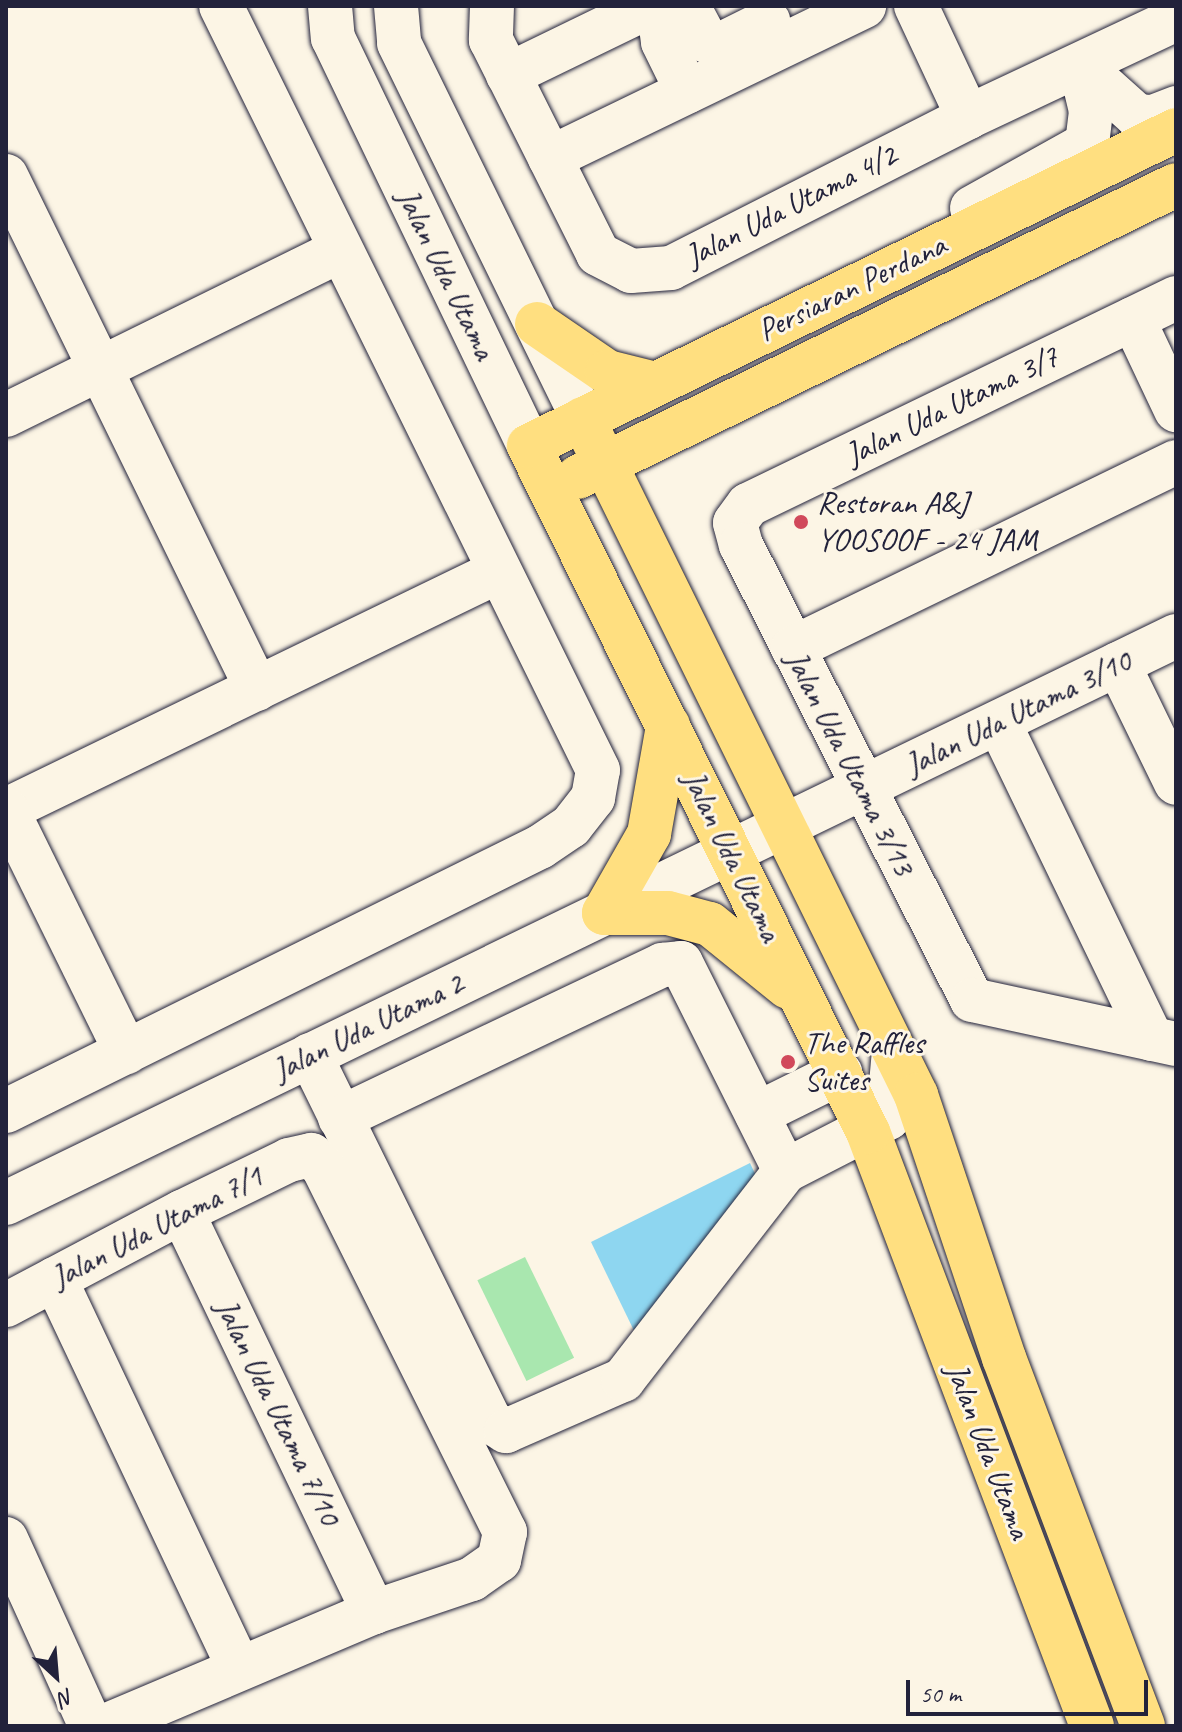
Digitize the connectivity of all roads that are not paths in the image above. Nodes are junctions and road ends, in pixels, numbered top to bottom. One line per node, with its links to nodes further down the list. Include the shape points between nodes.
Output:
1 (221, 6): 21 (street)
2 (330, 6): 32 (street, Jalan Uda Utama, via 333,38)
3 (396, 6): 25 (street, Jalan Uda Utama, via 399,43)
4 (492, 6): 13 (street, Jalan Uda Utama 4/2, via 491,40)
5 (650, 6): 13 (street)
6 (658, 6): 14 (street, via 663,42)
7 (688, 6): 8 (street, via 707,41 720,45)
8 (799, 6)
9 (864, 6): 14 (street)
10 (916, 6): 16 (street)
11 (1176, 19): 12 (street, Jalan Uda Utama 4/2)
12 (1080, 65): 15 (street, via 1137,116 1153,117); 16 (street, Jalan Uda Utama 4/2); 22 (street, via 1091,111 1087,144 974,206)
13 (508, 75): 18 (street, Jalan Uda Utama 4/2)
14 (687, 91): 18 (street)
15 (1176, 108)
16 (968, 117): 18 (street, Jalan Uda Utama 4/2, via 671,268 631,271 598,254)
17 (1176, 130): 22 (main road, Persiaran Perdana)
18 (550, 158)
19 (6, 176): 26 (street)
20 (1176, 185): 31 (main road, Persiaran Perdana)
21 (341, 250): 26 (street); 38 (street)
22 (913, 258): 27 (main road, Persiaran Perdana)
23 (1176, 298): 24 (street, Jalan Uda Utama 3/7)
24 (1133, 319): 28 (street); 36 (street, Jalan Uda Utama 3/7, via 748,505)
25 (537, 324): 27 (main road, via 607,372); 30 (street, Jalan Uda Utama)
26 (101, 369): 29 (street); 42 (street)
27 (655, 384): 30 (main road, Persiaran Perdana)
28 (1176, 410)
29 (6, 415)
30 (583, 419): 32 (main road, Persiaran Perdana); 34 (main road, Jalan Uda Utama)
31 (672, 431): 34 (main road, Persiaran Perdana); 37 (main road, via 653,467 644,506)
32 (529, 446): 35 (main road, Jalan Uda Utama)
33 (1176, 462): 40 (street)
34 (605, 464): 35 (main road, Persiaran Perdana); 37 (main road, Jalan Uda Utama)
35 (551, 490): 44 (main road, Jalan Uda Utama)
36 (735, 523): 40 (street, Jalan Uda Utama 3/13)
37 (649, 553): 48 (main road, Jalan Uda Utama)
38 (499, 571): 42 (street); 54 (street, via 598,770 586,807 571,826 540,847)
39 (1176, 636): 41 (street, Jalan Uda Utama 3/10)
40 (793, 648): 46 (street, Jalan Uda Utama 3/13)
41 (1118, 664): 43 (street, Jalan Uda Utama 3/10); 45 (street)
42 (257, 689): 47 (street)
43 (999, 723): 46 (street, Jalan Uda Utama 3/10); 52 (street)
44 (668, 726): 49 (main road, Jalan Uda Utama); 50 (main road, via 649,834)
45 (1176, 783)
46 (864, 788): 48 (street, Jalan Uda Utama 3/10); 52 (street, Jalan Uda Utama 3/13, via 972,1000)
47 (8, 804): 54 (street)
48 (783, 828): 49 (street, Jalan Uda Utama 3/10); 53 (main road, Jalan Uda Utama)
49 (731, 853): 50 (street, Jalan Uda Utama 2); 51 (main road, Jalan Uda Utama)
50 (604, 913): 51 (main road, via 668,913 710,924 741,944); 55 (street, Jalan Uda Utama 2)
51 (805, 1002): 56 (main road, Jalan Uda Utama)
52 (1164, 1041)
53 (894, 1051): 60 (street, via 888,1118); 72 (main road, Jalan Uda Utama, via 916,1095 1004,1358)
54 (126, 1052): 57 (street)
55 (310, 1055): 59 (street); 62 (street, Jalan Uda Utama 2)
56 (840, 1073): 58 (street); 60 (main road, Jalan Uda Utama)
57 (6, 1111)
58 (757, 1114): 59 (street, via 681,963 662,965); 61 (street)
59 (340, 1118): 61 (street, via 490,1421 506,1431 623,1380)
60 (868, 1132): 61 (street); 71 (main road, Jalan Uda Utama)
61 (785, 1171)
62 (6, 1203)
63 (182, 1212): 64 (street, Jalan Uda Utama 7/1); 67 (street, Jalan Uda Utama 7/10); 67 (street, Jalan Uda Utama 7/1, via 289,1160 311,1155 323,1167 505,1532 499,1560 472,1579)
64 (55, 1279): 65 (street, Jalan Uda Utama 7/1); 68 (street)
65 (6, 1305)
66 (6, 1539): 69 (street)
67 (374, 1612): 68 (street)
68 (239, 1669): 70 (street)
69 (91, 1726)
70 (105, 1726)
71 (1092, 1726)
72 (1143, 1726)

